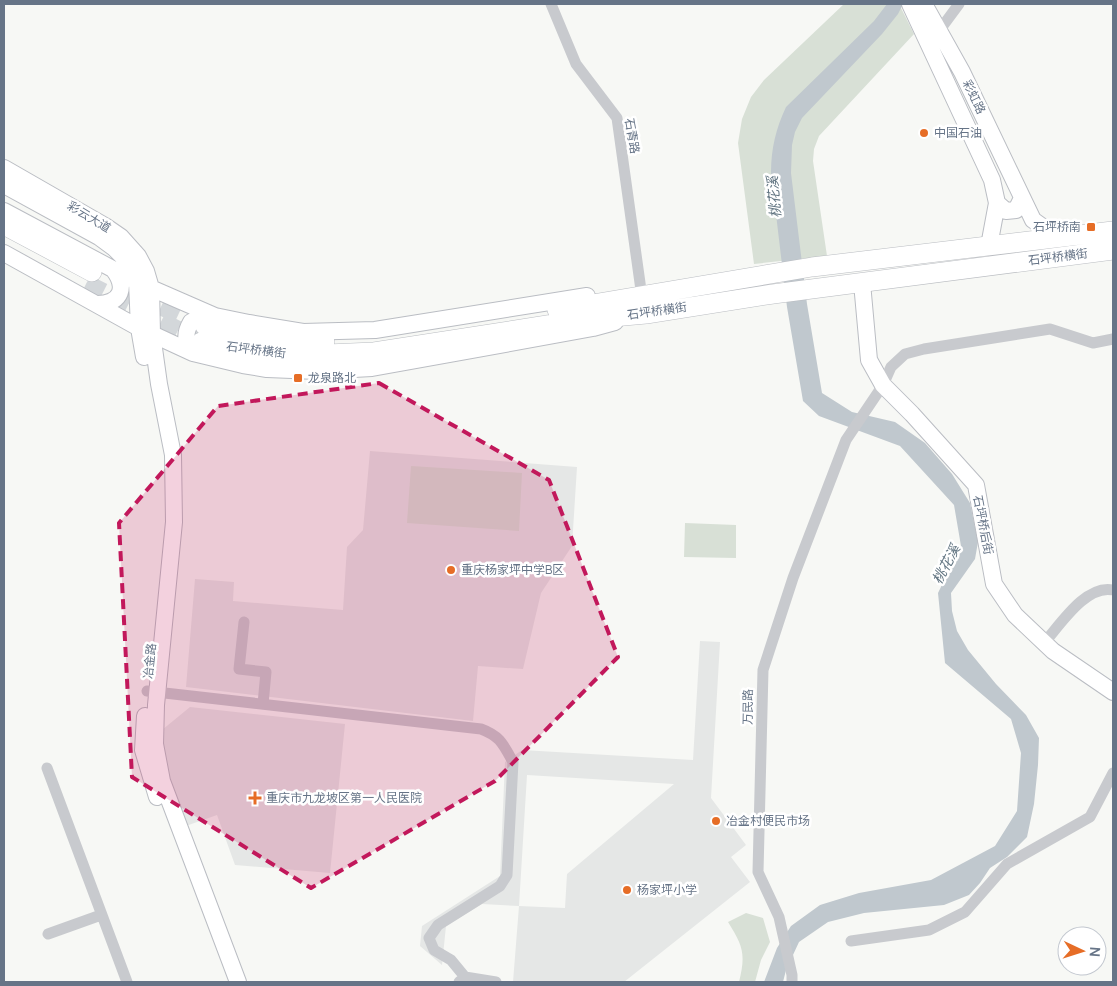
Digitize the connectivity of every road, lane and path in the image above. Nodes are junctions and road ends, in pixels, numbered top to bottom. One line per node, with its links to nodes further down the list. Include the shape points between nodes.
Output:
1 (551, 4): 23 (street, 石青路, via 576,64 617,118)
2 (910, 4): 5 (main road, 彩虹路)
3 (924, 4): 5 (main road, 彩虹路)
4 (959, 4): 5 (street)
5 (933, 31): 6 (main road, 彩虹路); 7 (main road, 彩虹路)
6 (962, 72): 7 (main road, via 951,73); 10 (main road, 彩虹路)
7 (947, 83): 11 (main road, 彩虹路, via 992,180)
8 (4, 168): 22 (main road, 彩云大道, via 121,237 146,271)
9 (4, 185): 22 (main road, 彩云大道, via 99,237 128,262)
10 (1022, 198): 11 (main road, via 1016,210 1006,211); 15 (main road, 彩虹路, via 1033,220)
11 (998, 203): 17 (main road, 彩虹路)
12 (4, 211): 20 (main road)
13 (4, 225): 16 (main road, via 89,278)
14 (1113, 231): 15 (main road, 石坪桥横街)
15 (1057, 237): 17 (main road, 石坪桥横街)
16 (4, 239)
17 (989, 246): 24 (main road, 石坪桥横街, via 812,267)
18 (1113, 250): 21 (main road, 石坪桥横街)
19 (4, 253): 25 (main road)
20 (113, 269): 22 (main road); 25 (main road, via 120,281 119,296 108,304)
21 (862, 283): 27 (main road, 石坪桥横街, via 646,314 579,320 374,352 294,355 246,352); 29 (main road, 石坪桥后街, via 869,360)
22 (144, 285): 26 (main road, 冶金路); 27 (main road)
23 (641, 290): 24 (main road); 27 (main road, via 375,330 303,332 249,324)
24 (672, 291): 27 (main road, 石坪桥横街, via 374,341 306,342)
25 (98, 304): 26 (main road)
26 (146, 331): 27 (main road); 33 (main road, 冶金路, via 164,459 164,524)
27 (204, 334)
28 (1113, 339): 29 (street, 万民路, via 1093,343 1050,329 924,349 905,354 891,367)
29 (881, 388): 32 (main road, 石坪桥后街, via 912,414 976,485 994,584 1014,615); 42 (street, 万民路, via 846,440 793,578 763,670 758,872 779,916)
30 (1113, 590): 32 (street, via 1106,589 1082,599)
31 (244, 622): 35 (street, via 239,669 266,672)
32 (1044, 643): 34 (main road, 石坪桥后街)
33 (152, 692): 35 (street); 44 (main road, 冶金路, via 143,750 152,785); 45 (main road, 冶金路, via 155,744 162,781)
34 (1113, 692)
35 (263, 704): 41 (street, via 481,728 493,734 504,747 513,762 507,874 500,886 438,925 429,938 434,950 451,960)
36 (47, 768): 38 (street)
37 (1113, 773): 40 (street, via 1090,817 1007,864 965,912 929,930)
38 (101, 915): 39 (street); 43 (street)
39 (48, 934)
40 (851, 942)
41 (462, 979): 46 (street)
42 (792, 979)
43 (127, 982)
44 (226, 982)
45 (238, 982)
46 (496, 982)

